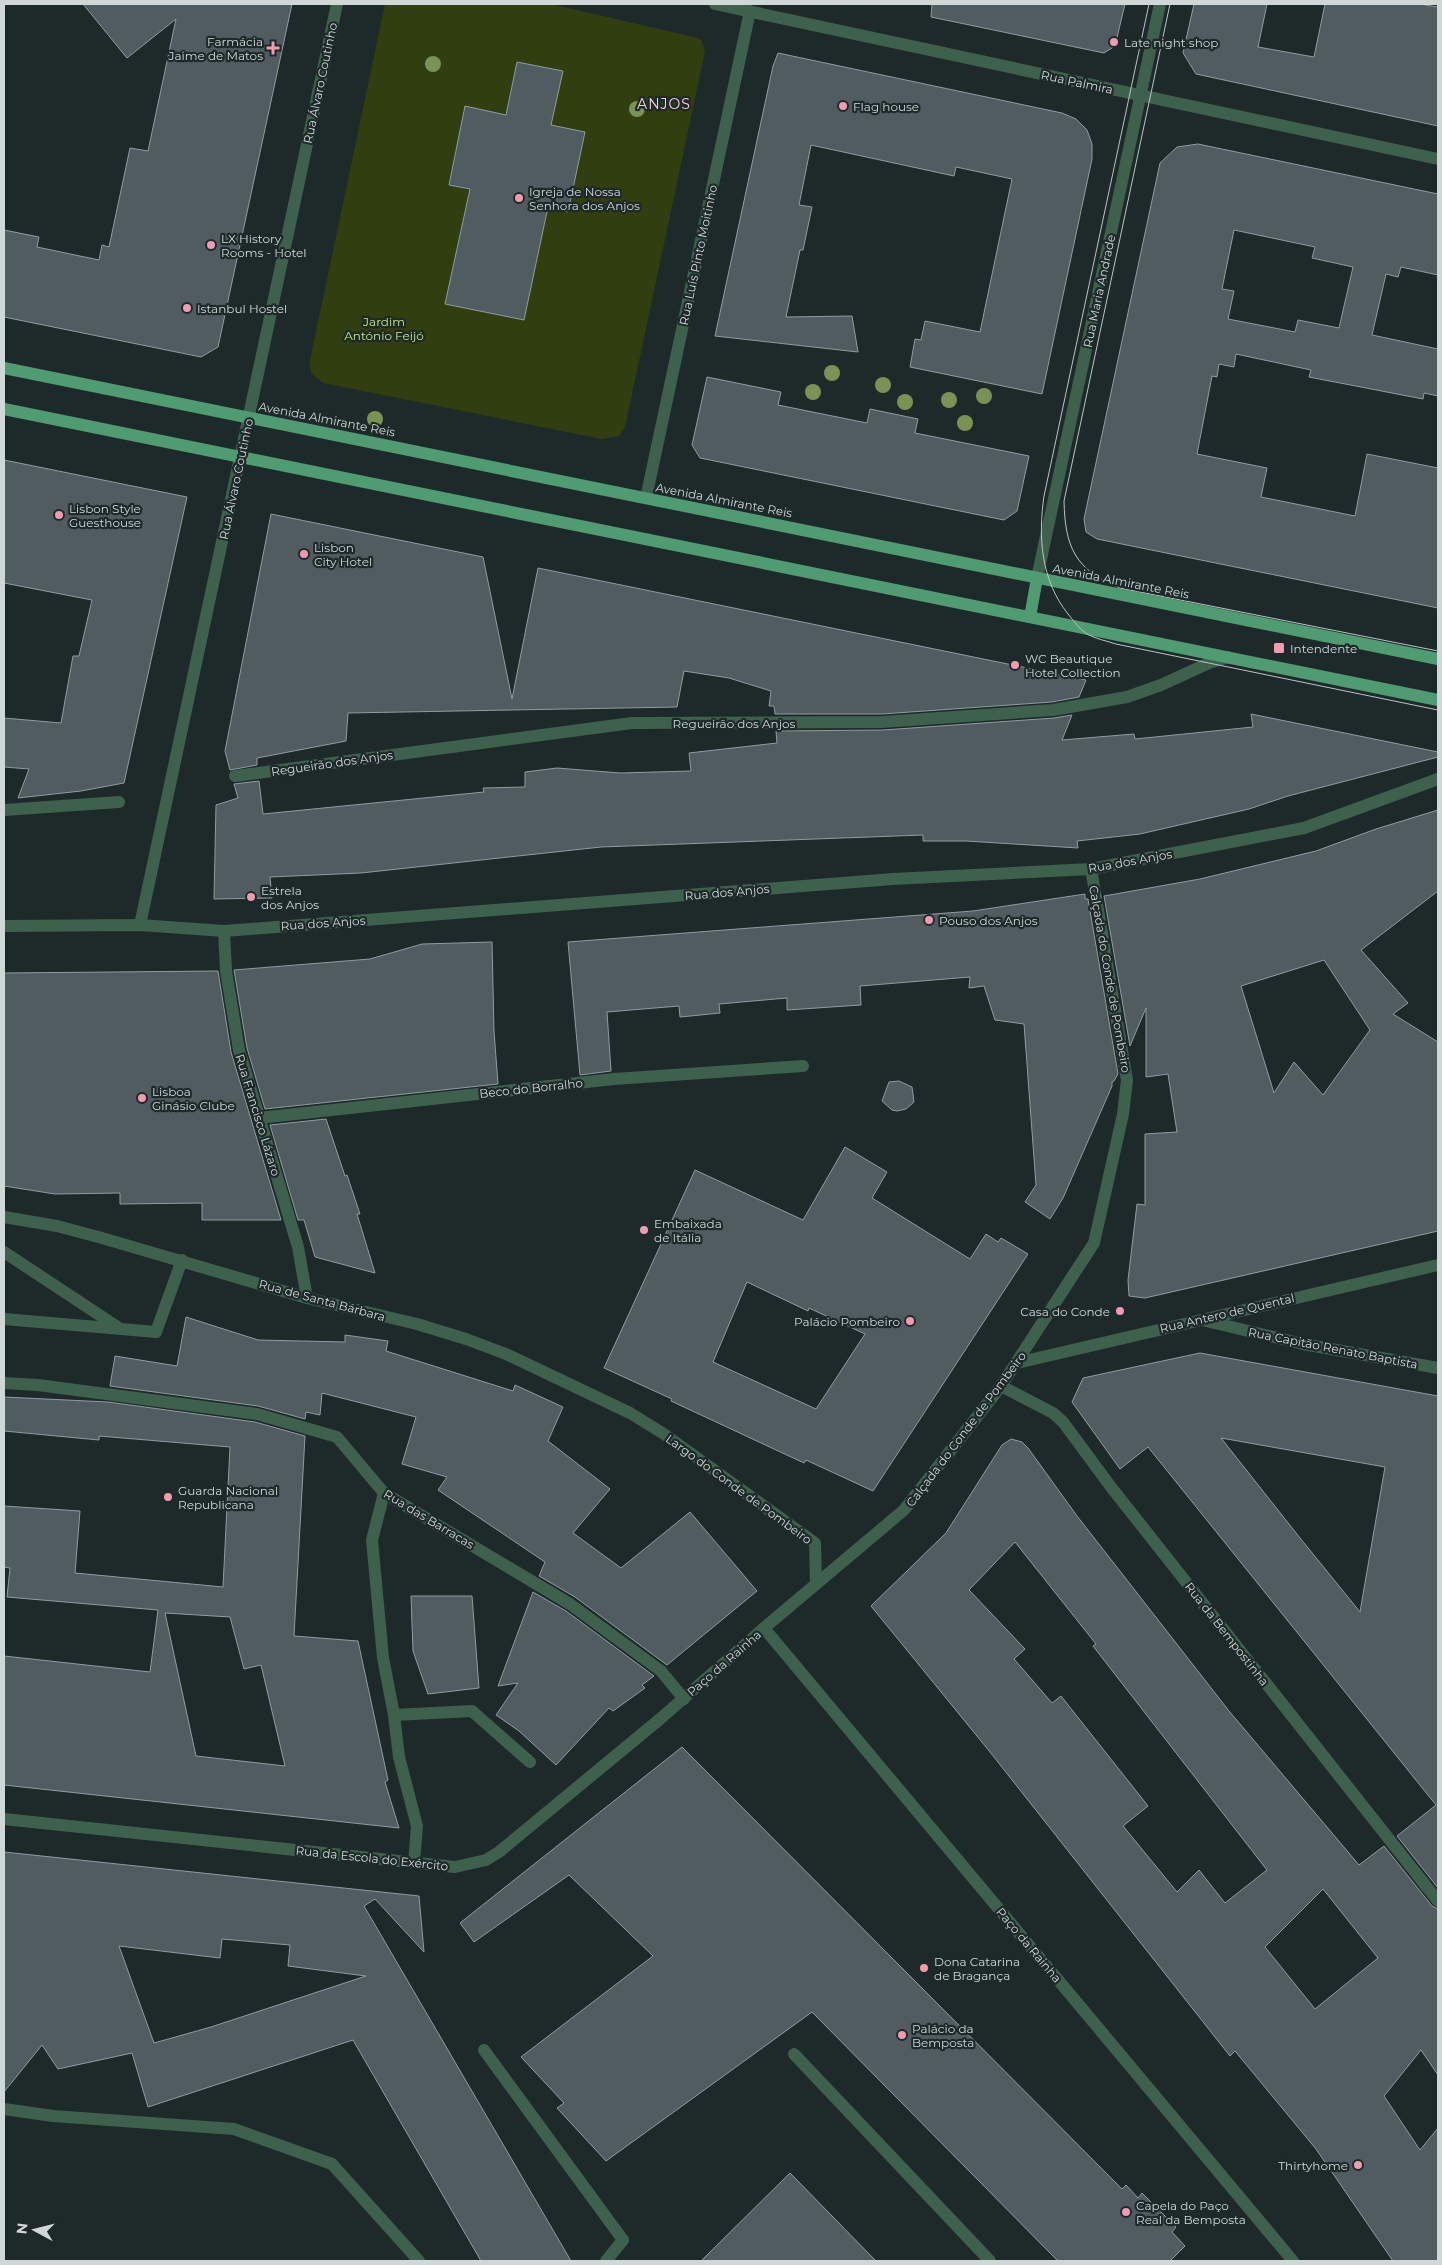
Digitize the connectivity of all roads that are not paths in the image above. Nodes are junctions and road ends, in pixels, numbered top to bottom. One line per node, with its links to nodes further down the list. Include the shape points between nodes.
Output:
1 (337, 4): 9 (street, Rua Álvaro Coutinho)
2 (715, 4): 4 (street, Rua Palmira)
3 (1160, 4): 5 (street, Rua Maria Andrade)
4 (750, 11): 5 (street, Rua Palmira); 11 (street, Rua Luís Pinto Moitinho)
5 (1140, 95): 6 (street, Rua Palmira); 12 (street, Rua Maria Andrade)
6 (1438, 159)
7 (4, 368): 9 (main road, Avenida Almirante Reis)
8 (4, 409): 10 (main road)
9 (249, 418): 10 (street, Rua Álvaro Coutinho); 11 (main road, Avenida Almirante Reis)
10 (240, 456): 13 (main road); 22 (street, Rua Álvaro Coutinho)
11 (646, 498): 12 (main road, Avenida Almirante Reis)
12 (1038, 578): 13 (main road); 15 (main road, Avenida Almirante Reis)
13 (1030, 616): 14 (main road)
14 (1228, 657): 16 (main road); 17 (street, Regueirão dos Anjos, via 1128,697 1053,710 882,722 632,723)
15 (1438, 659)
16 (1438, 700)
17 (235, 776)
18 (1438, 779): 21 (street, Rua dos Anjos, via 1304,828)
19 (119, 802): 20 (street)
20 (4, 810)
21 (1091, 869): 24 (street, Rua dos Anjos, via 893,879); 35 (street, Calçada do Conde de Pombeiro, via 1124,1055 1127,1080 1123,1114 1094,1243)
22 (140, 925): 23 (street, Rua dos Anjos); 24 (street, Rua dos Anjos)
23 (4, 926)
24 (224, 931): 26 (street, Rua Francisco Lázaro, via 226,971 239,1050)
25 (803, 1066): 26 (street, Beco do Borralho, via 614,1079)
26 (259, 1118): 31 (street, Rua Francisco Lázaro, via 298,1247)
27 (4, 1217): 29 (street, Rua de Santa Bárbara, via 57,1226)
28 (4, 1252): 34 (street)
29 (182, 1260): 31 (street, Rua de Santa Bárbara); 34 (street, via 156,1332)
30 (1438, 1265): 33 (street, Rua Antero de Quental)
31 (307, 1298): 39 (street, Rua de Santa Bárbara, via 466,1339 506,1354)
32 (4, 1319): 34 (street)
33 (1200, 1320): 35 (street, Rua Antero de Quental); 36 (street, Rua Capitão Renato Baptista, via 1303,1344)
34 (121, 1329)
35 (1017, 1363): 38 (street, Calçada do Conde de Pombeiro)
36 (1438, 1368)
37 (4, 1383): 40 (street, Rua das Barracas, via 257,1414 337,1437)
38 (1001, 1386): 41 (street, Calçada do Conde de Pombeiro, via 904,1510); 48 (street, Rua da Bempostinha, via 1053,1413 1063,1422)
39 (630, 1412): 41 (street, Largo do Conde de Pombeiro, via 815,1543)
40 (384, 1493): 43 (street, Rua das Barracas, via 570,1604 661,1671); 44 (street, via 372,1540 383,1658)
41 (816, 1584): 42 (street, Paço da Rainha)
42 (764, 1628): 43 (street, Paço da Rainha); 55 (street, Paço da Rainha)
43 (684, 1699): 47 (street, Rua da Escola do Exército, via 486,1860 455,1867)
44 (394, 1716): 45 (street, via 472,1711); 47 (street, via 399,1757 417,1826)
45 (530, 1762)
46 (4, 1819): 47 (street, Rua da Escola do Exército)
47 (414, 1863)
48 (1438, 1901)
49 (484, 2050): 53 (street, via 623,2240)
50 (794, 2054): 54 (street)
51 (4, 2109): 52 (street, via 53,2116 234,2129 332,2164)
52 (419, 2261)
53 (606, 2261)
54 (990, 2261)
55 (1293, 2261)

